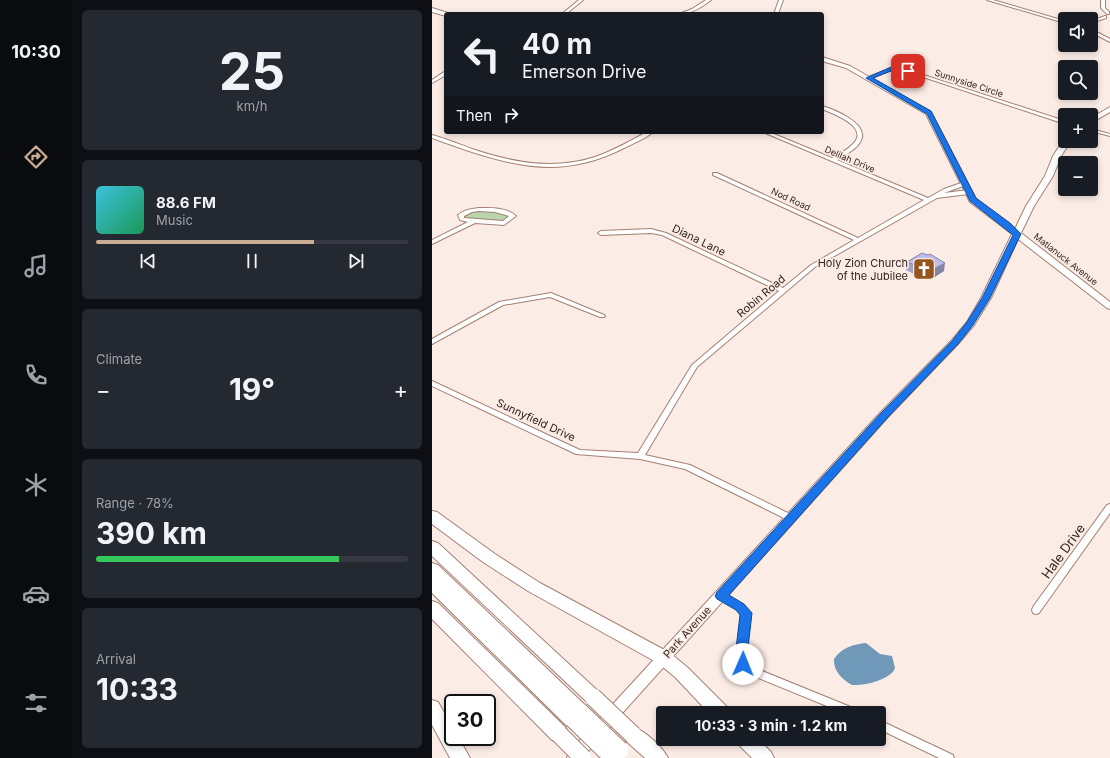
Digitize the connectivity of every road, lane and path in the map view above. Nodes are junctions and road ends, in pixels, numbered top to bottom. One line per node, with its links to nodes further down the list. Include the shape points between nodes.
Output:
1 (581, 0): 7 (street)
2 (709, 0): 8 (street)
3 (781, 0): 9 (street)
4 (989, 0): 13 (street)
5 (1103, 0): 11 (street, via 1103,8)
6 (432, 10): 10 (main road)
7 (566, 12)
8 (687, 12)
9 (777, 12)
10 (444, 13)
11 (1108, 15): 12 (street)
12 (1098, 19)
13 (1058, 20)
14 (1098, 34): 15 (street)
15 (1110, 41)
16 (824, 60): 18 (main road, Matianuck Avenue, via 843,65)
17 (444, 74): 19 (street)
18 (868, 78): 23 (street, Sunnyside Circle, via 896,67); 32 (main road, Matianuck Avenue, via 929,113)
19 (432, 82)
20 (824, 108): 30 (street, via 847,118 860,132 856,146)
21 (1110, 109): 22 (main road)
22 (1098, 117)
23 (1058, 121)
24 (1098, 132): 27 (street)
25 (646, 134): 28 (street, via 597,158 540,167 511,163)
26 (770, 134): 30 (street, Delilah Drive)
27 (1110, 135)
28 (432, 136)
29 (1062, 148): 38 (main road, Park Avenue)
30 (834, 160): 35 (street, Delilah Drive)
31 (715, 174): 39 (street, Nod Road)
32 (964, 184): 33 (main road, Matianuck Avenue); 34 (street, Robin Road)
33 (968, 192): 34 (street, Robin Road); 38 (main road, Matianuck Avenue, via 973,200)
34 (937, 196): 35 (street, Robin Road)
35 (928, 200): 39 (street, Robin Road)
36 (474, 221): 36 (street, via 504,222 513,216 506,212 476,210 461,215 462,219); 40 (street)
37 (601, 233): 41 (street, Diana Lane, via 651,231 664,234)
38 (1017, 234): 42 (main road, Matianuck Avenue); 49 (main road, Park Avenue, via 986,298 970,323)
39 (859, 240): 41 (street, Robin Road, via 813,266)
40 (432, 242)
41 (783, 291): 46 (street, Robin Road, via 694,366)
42 (1110, 306)
43 (602, 316): 44 (street, via 551,295 501,303)
44 (432, 342)
45 (432, 383): 46 (street, Sunnyfield Drive, via 579,452)
46 (640, 456): 49 (street, Sunnyfield Drive, via 687,467)
47 (1110, 507): 55 (street, Hale Drive)
48 (432, 516): 56 (highway, via 534,587)
49 (791, 518): 53 (main road, Park Avenue)
50 (432, 547): 67 (highway, bridge)
51 (432, 569): 60 (highway)
52 (432, 583): 60 (highway)
53 (721, 596): 56 (main road, Park Avenue); 58 (street, via 746,613 741,657 747,669)
54 (432, 608): 66 (highway, bridge)
55 (1036, 610)
56 (664, 658): 57 (highway); 65 (main road, Park Avenue)
57 (714, 706)
58 (838, 706)
59 (432, 708): 64 (highway)
60 (576, 715): 63 (highway, bridge)
61 (886, 727): 69 (street)
62 (753, 746): 68 (highway)
63 (620, 755)
64 (460, 758)
65 (573, 758)
66 (583, 758)
67 (658, 758)
68 (764, 758)
69 (949, 758)

